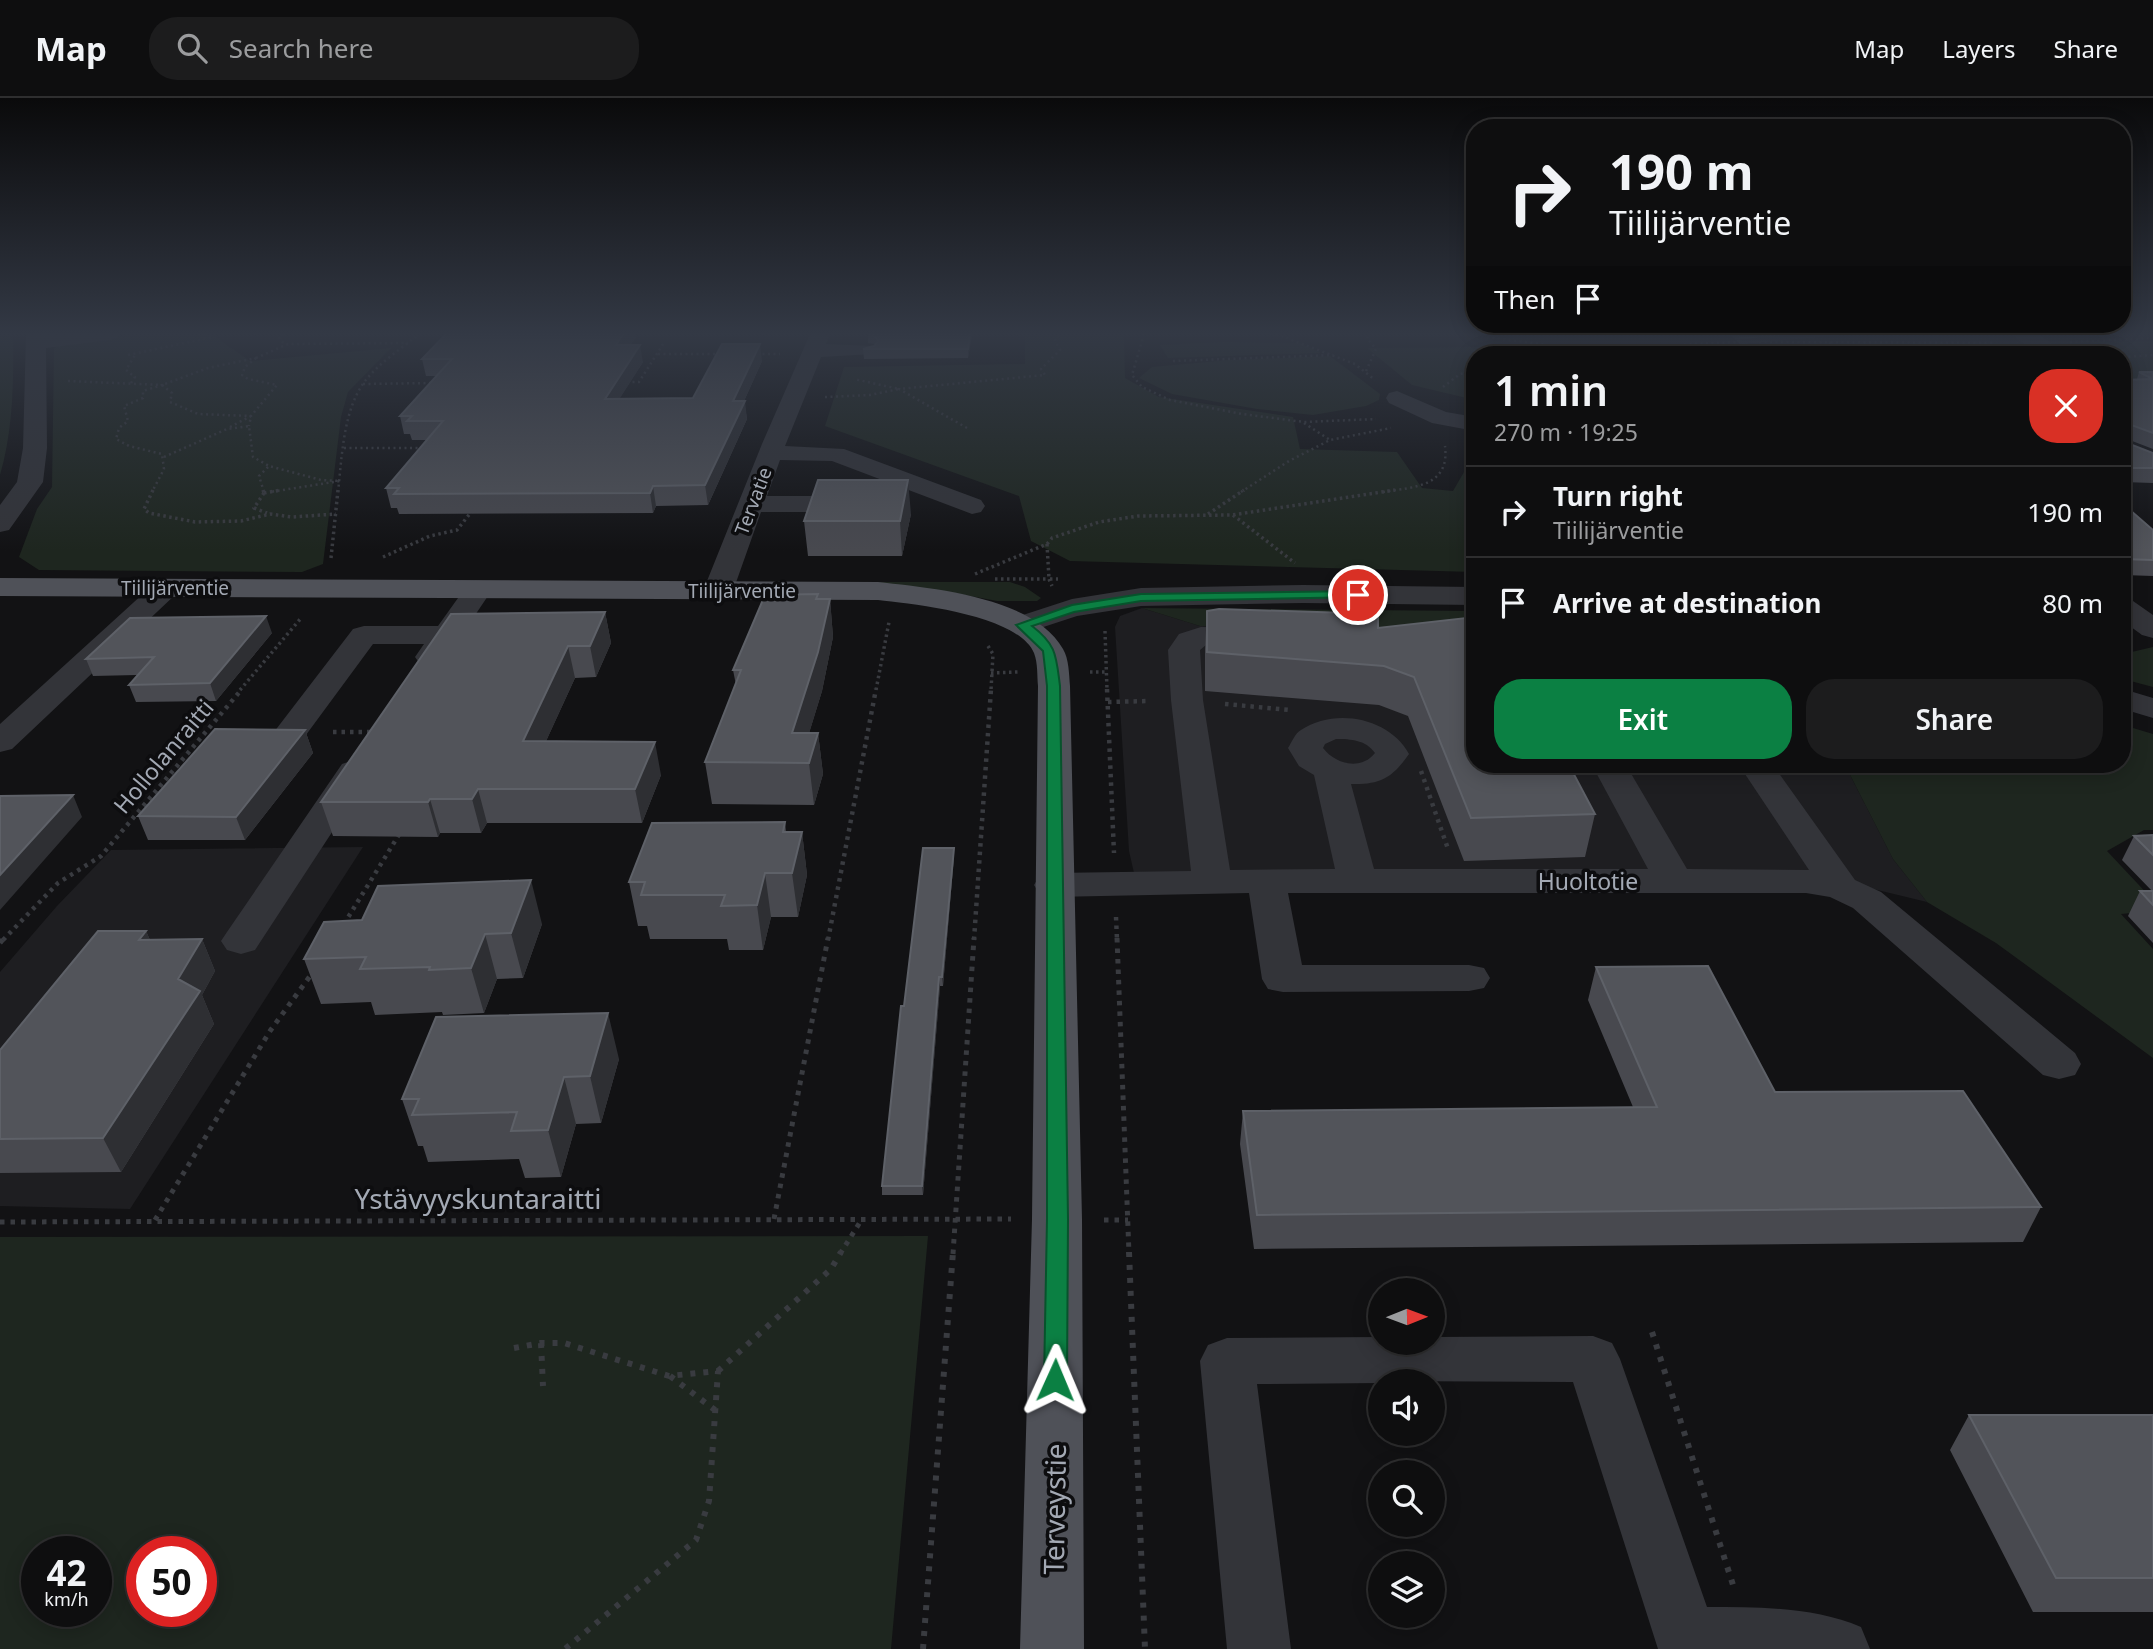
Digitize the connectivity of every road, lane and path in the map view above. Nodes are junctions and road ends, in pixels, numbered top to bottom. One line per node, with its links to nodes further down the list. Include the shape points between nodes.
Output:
1 (35, 406): 33 (street, via 30,482)
2 (124, 406): 21 (path, via 128,421 119,428 116,439)
3 (180, 406): 10 (path, via 198,414)
4 (257, 406): 10 (path)
5 (353, 406): 18 (path)
6 (790, 406): 20 (street, Tervatie)
7 (929, 406): 15 (path)
8 (1203, 406): 12 (path)
9 (1415, 406): 11 (street)
10 (251, 416): 14 (path); 16 (path)
11 (1440, 418): 12 (path); 13 (street); 17 (path); 31 (path, via 1446,454 1436,480)
12 (1304, 422): 17 (path)
13 (1466, 422)
14 (249, 426): 16 (path); 22 (path, via 253,457)
15 (967, 428)
16 (227, 429): 21 (path)
17 (1330, 440): 32 (path)
18 (344, 448): 19 (path); 23 (path)
19 (426, 448)
20 (771, 453): 26 (street, Tervatie); 27 (street, via 835,454)
21 (164, 457): 29 (path, via 160,482 144,509 149,513 195,522 241,521)
22 (269, 466): 23 (path, via 321,481); 24 (path, via 259,476)
23 (340, 481): 24 (path); 30 (path)
24 (264, 493): 29 (path, via 254,508)
25 (934, 503): 26 (street)
26 (752, 504): 43 (street, Tervatie)
27 (972, 506)
28 (473, 509): 39 (path, via 457,530 430,536)
29 (270, 514): 30 (path)
30 (336, 514): 39 (path)
31 (1232, 515): 32 (path); 35 (path)
32 (1205, 516): 34 (path, via 1138,516 1099,522 1052,538)
33 (0, 524)
34 (1047, 544): 36 (path, via 965,579); 38 (path)
35 (1297, 564)
36 (979, 579)
37 (993, 579): 38 (path)
38 (1049, 579): 45 (path, via 1056,597)
39 (331, 581): 41 (main road, Tiilijärventie); 42 (main road, Tiilijärventie); 71 (path, Hollolanraitti, via 101,856 47,891)
40 (0, 587): 41 (main road, Tiilijärventie)
41 (166, 588): 56 (street)
42 (478, 590): 43 (main road, Tiilijärventie); 50 (street)
43 (718, 591): 49 (main road, Tiilijärventie, via 908,594 968,604)
44 (1466, 596): 45 (street, via 1141,597)
45 (1072, 608): 49 (street); 66 (path, via 1105,630)
46 (891, 611): 75 (path)
47 (2131, 613): 48 (street)
48 (2153, 629)
49 (1002, 631): 67 (main road, Terveystie, via 1039,638 1049,650); 77 (path, via 993,654)
50 (446, 635): 52 (street); 55 (street, via 364,635)
51 (1284, 637): 63 (street, via 1201,636 1184,650)
52 (416, 679)
53 (2131, 701): 54 (street)
54 (2153, 708)
55 (291, 732)
56 (0, 742)
57 (373, 743): 70 (street)
58 (1330, 771): 62 (street)
59 (1613, 773): 65 (street)
60 (1762, 773): 68 (street)
61 (404, 826): 69 (path)
62 (1357, 880): 64 (street, Huoltotie); 65 (street, Huoltotie)
63 (1212, 881): 64 (street, Huoltotie); 66 (street, Huoltotie)
64 (1267, 881): 73 (street, via 1283,979)
65 (1674, 881): 68 (street, Huoltotie, via 1806,881)
66 (1115, 883): 67 (street, Huoltotie); 92 (path)
67 (1053, 885): 91 (main road, Terveystie, via 1057,1219)
68 (1841, 888): 74 (street, Huoltotie, via 1890,917)
69 (341, 928)
70 (241, 941)
71 (0, 943)
72 (321, 961): 78 (path, via 270,1031)
73 (1469, 978)
74 (2059, 1064)
75 (774, 1219): 76 (path, Ystävyyskuntaraitti); 78 (path, Ystävyyskuntaraitti)
76 (862, 1219): 77 (path, Ystävyyskuntaraitti); 83 (path, via 831,1269)
77 (956, 1219): 90 (path)
78 (155, 1220): 79 (path, Ystävyyskuntaraitti)
79 (0, 1222)
80 (1652, 1332): 87 (path)
81 (541, 1343): 82 (path); 84 (path, via 564,1343); 85 (path)
82 (514, 1348)
83 (718, 1371): 84 (path); 86 (path)
84 (669, 1376): 86 (path)
85 (543, 1387)
86 (715, 1410): 89 (path, via 709,1501 695,1540)
87 (1750, 1638): 88 (street); 94 (street)
88 (1688, 1643): 93 (street, via 1593,1359 1227,1361)
89 (565, 1649)
90 (923, 1649)
91 (1052, 1649)
92 (1145, 1649)
93 (1259, 1649)
94 (1838, 1649)

